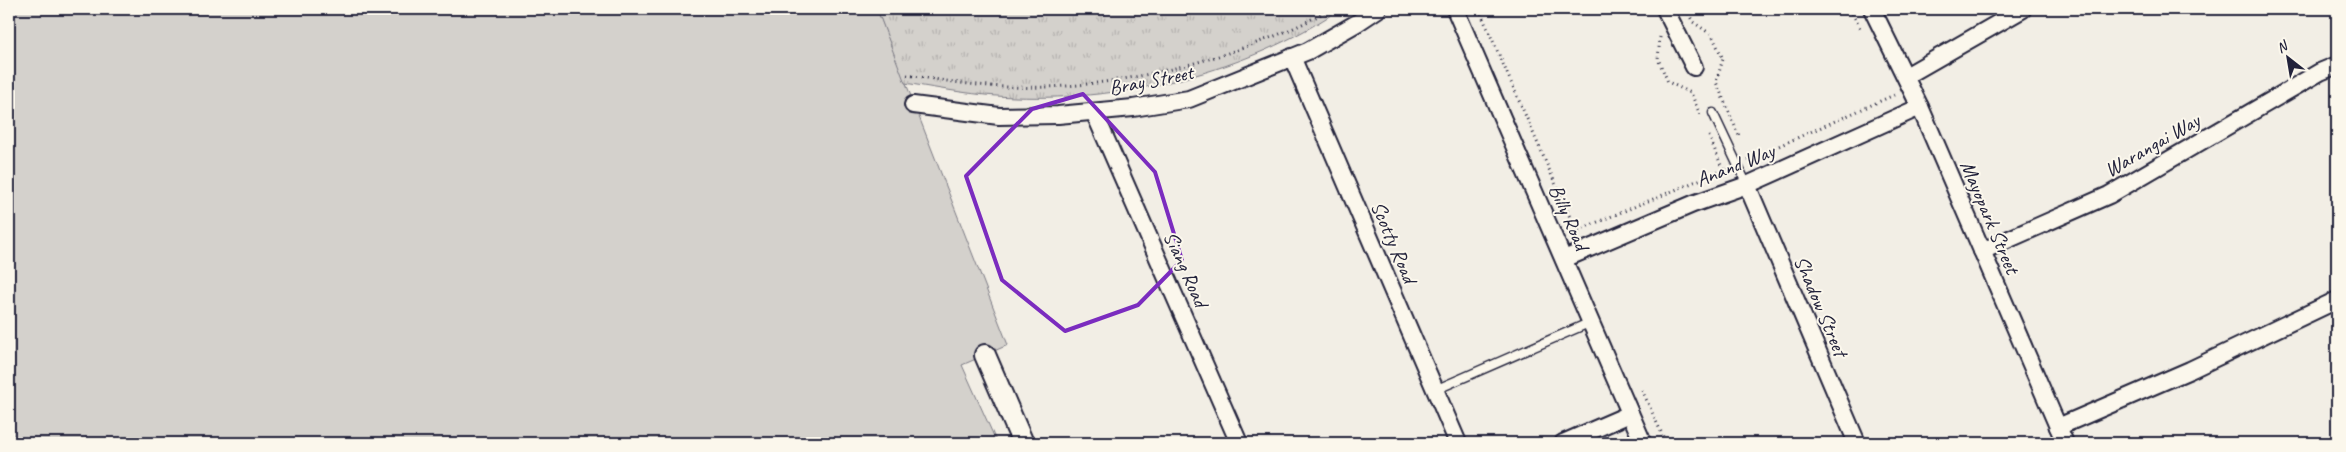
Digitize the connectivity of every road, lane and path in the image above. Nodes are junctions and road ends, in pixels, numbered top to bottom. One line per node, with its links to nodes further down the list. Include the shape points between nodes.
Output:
1 (1329, 9): 15 (path, via 1249,46 1188,65 1114,82 1052,87 990,86)
2 (1378, 9): 12 (street, Bray Street, via 1357,24)
3 (1455, 9): 31 (street, Billy Road)
4 (1479, 9): 28 (path, via 1576,231)
5 (1665, 9): 14 (street)
6 (1686, 9): 24 (path, via 1693,22 1712,35 1723,59 1716,82)
7 (1850, 9): 10 (path)
8 (1872, 9): 16 (street, Mayopark Street)
9 (2023, 9): 16 (street)
10 (1860, 28)
11 (1657, 30): 22 (path, via 1661,38 1658,59 1668,82 1691,93)
12 (1292, 57): 20 (street, Bray Street, via 1189,99); 35 (street, Scotty Road)
13 (2337, 65): 30 (street, Warangai Way, via 2109,195)
14 (1694, 67)
15 (907, 75)
16 (1906, 76): 19 (street, Mayopark Street)
17 (1894, 95): 26 (path)
18 (913, 104): 20 (street, Bray Street, via 999,116)
19 (1920, 107): 29 (street, Anand Way); 30 (street, Mayopark Street)
20 (1094, 112): 40 (street, Siang Road)
21 (1713, 113): 27 (lane)
22 (1702, 119)
23 (1705, 127): 28 (path)
24 (1742, 142)
25 (1745, 151): 26 (path)
26 (1749, 159): 27 (path)
27 (1736, 165): 28 (path); 29 (lane)
28 (1723, 170)
29 (1747, 185): 31 (street, Anand Way, via 1692,204); 45 (street, Shadow Street)
30 (1982, 251): 38 (street, Mayopark Street)
31 (1564, 259): 33 (street, Billy Road)
32 (2337, 300): 38 (street, via 2190,370)
33 (1591, 322): 35 (lane); 37 (street, Billy Road)
34 (985, 356): 39 (street)
35 (1435, 390): 41 (street, Scotty Road)
36 (1642, 390): 44 (path)
37 (1630, 414): 42 (street); 43 (street, Billy Road)
38 (2058, 427): 46 (street, Mayopark Street)
39 (1023, 443)
40 (1239, 443)
41 (1458, 443)
42 (1564, 443)
43 (1643, 443)
44 (1666, 443)
45 (1857, 443)
46 (2065, 443)

